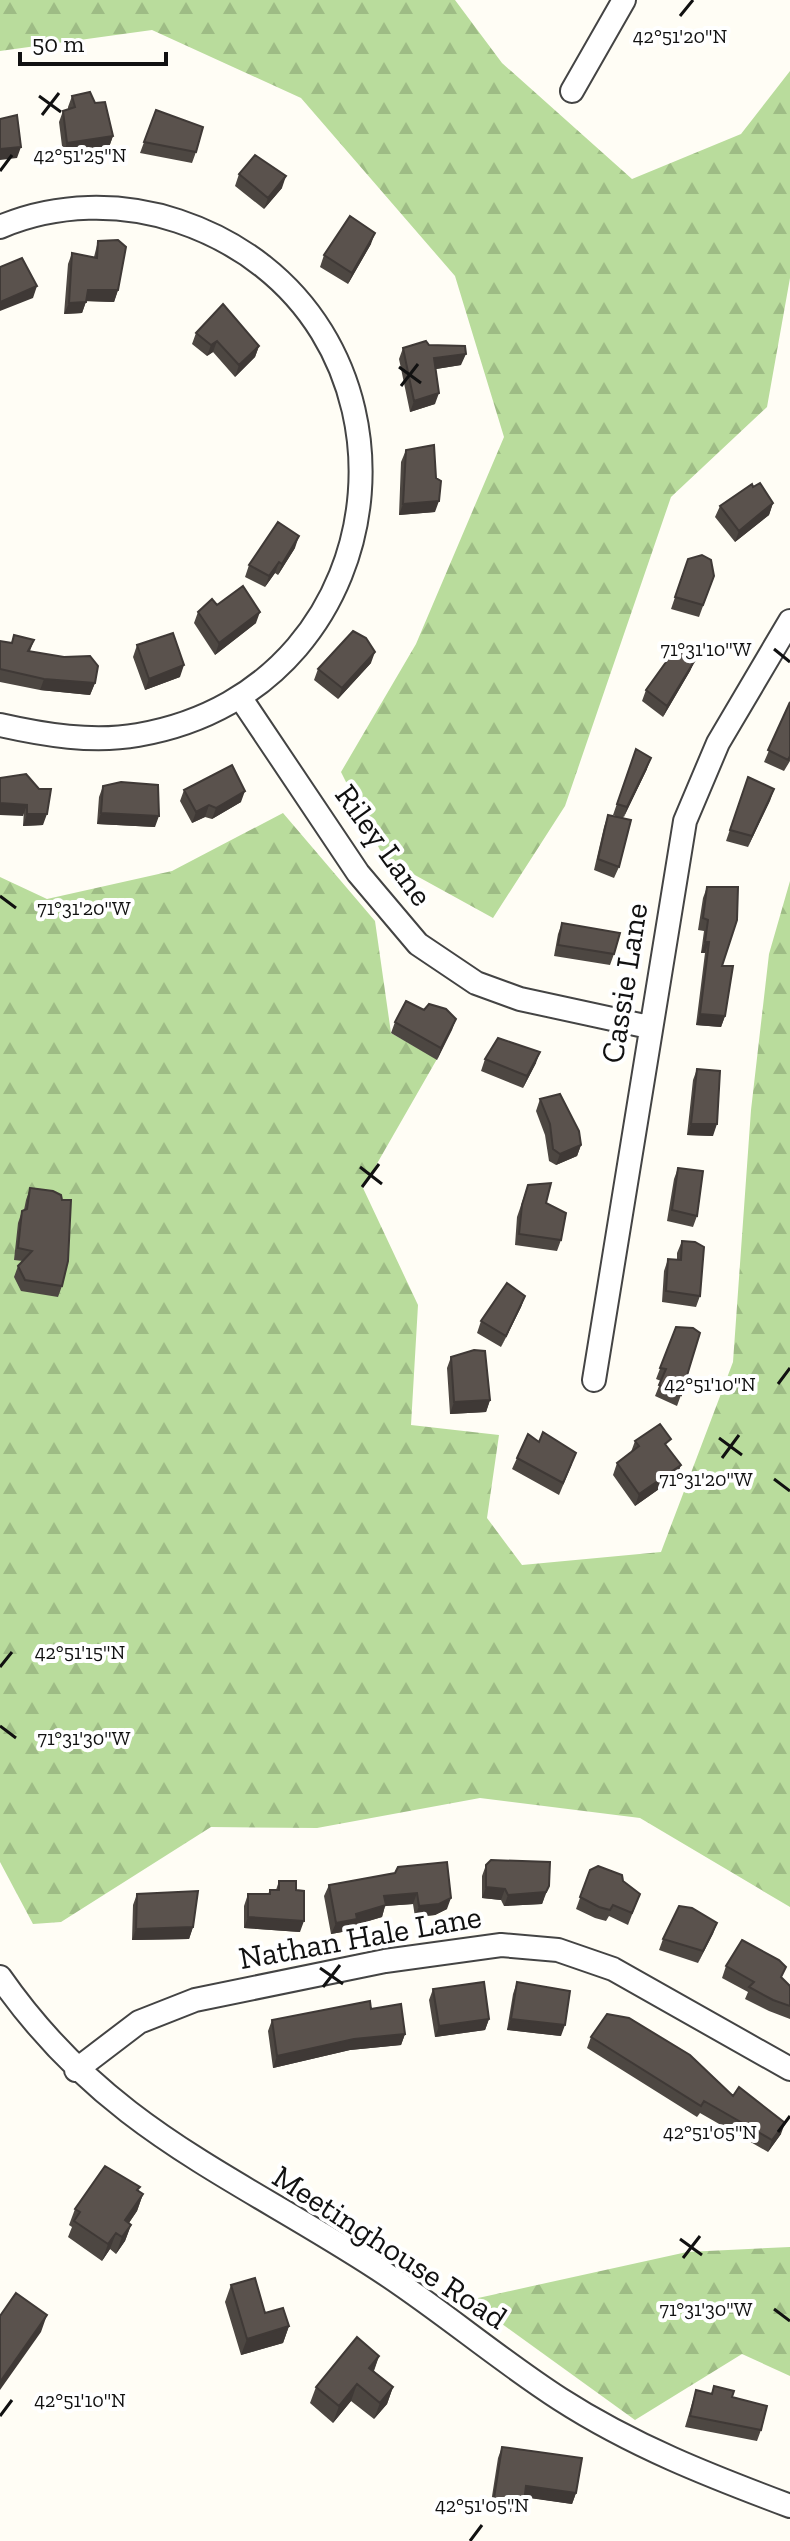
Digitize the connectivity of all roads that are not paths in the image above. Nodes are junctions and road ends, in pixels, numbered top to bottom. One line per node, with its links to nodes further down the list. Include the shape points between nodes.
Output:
1 (624, 0): 2 (street)
2 (572, 91)
3 (0, 227): 5 (street, via 40,214 104,208 197,228 235,247 278,279 301,303 336,357 362,449 353,545 333,595 310,631 266,678)
4 (790, 621): 7 (street, Cassie Lane, via 718,743 689,808)
5 (240, 697): 6 (street, via 184,723 136,735 63,735); 7 (street, Riley Lane, via 358,873 418,944 466,977 520,999)
6 (0, 725)
7 (649, 1027): 8 (street, Cassie Lane)
8 (594, 1380)
9 (0, 1977): 11 (street, Meetinghouse Road)
10 (790, 2069): 11 (street, Nathan Hale Lane, via 613,1969 558,1950 501,1945 385,1961 195,2000 139,2022)
11 (76, 2070): 12 (street, Meetinghouse Road, via 189,2157 379,2270 584,2414 675,2462)
12 (790, 2506)

